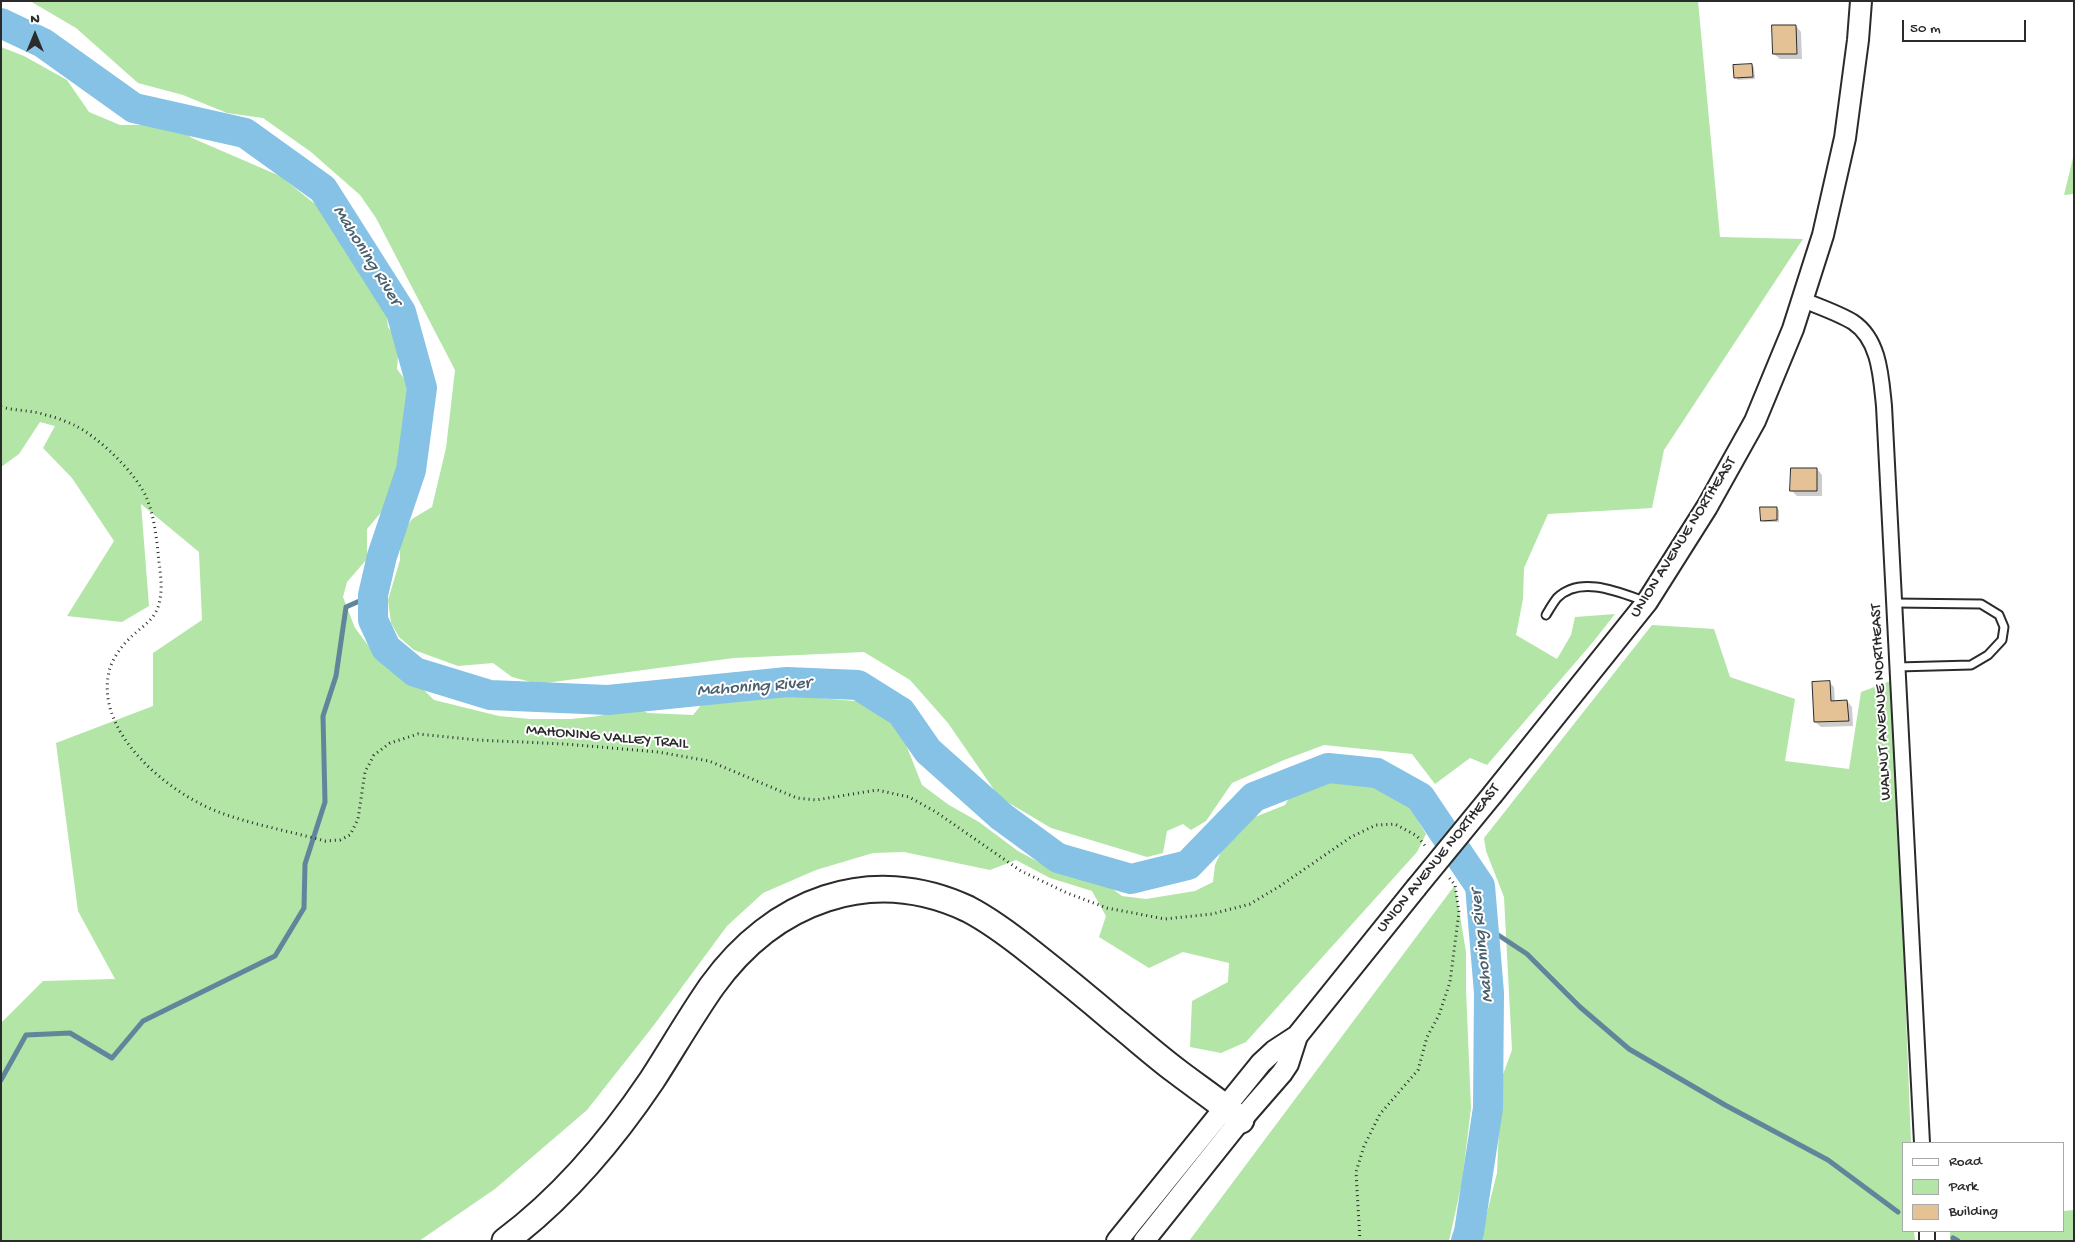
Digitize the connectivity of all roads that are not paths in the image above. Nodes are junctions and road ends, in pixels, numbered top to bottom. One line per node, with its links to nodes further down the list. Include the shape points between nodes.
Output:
1 (1860, 1): 2 (main road, UNION AVENUE NORTHEAST, via 1845,138 1823,235)
2 (1803, 300): 3 (main road, UNION AVENUE NORTHEAST, via 1775,375 1732,464); 4 (street, WALNUT AVENUE NORTHEAST, via 1860,328 1872,344 1880,369)
3 (1647, 602): 5 (lane, via 1584,586 1558,598); 7 (main road, UNION AVENUE NORTHEAST, bridge, via 1297,1036 1261,1063)
4 (1894, 603): 6 (street, WALNUT AVENUE NORTHEAST); 6 (lane, via 1981,604 1999,615 2004,627 2002,640 1988,655 1971,665)
5 (1546, 615)
6 (1897, 667): 8 (street, WALNUT AVENUE NORTHEAST)
7 (1233, 1114): 9 (highway, via 1011,937 969,910 946,900 906,892 874,890 849,893 825,898 791,913 742,950 711,988 650,1082 599,1152 548,1206); 10 (main road, UNION AVENUE NORTHEAST); 11 (main road, UNION AVENUE NORTHEAST)
8 (1922, 1142)
9 (505, 1241)
10 (1117, 1241)
11 (1144, 1241)

